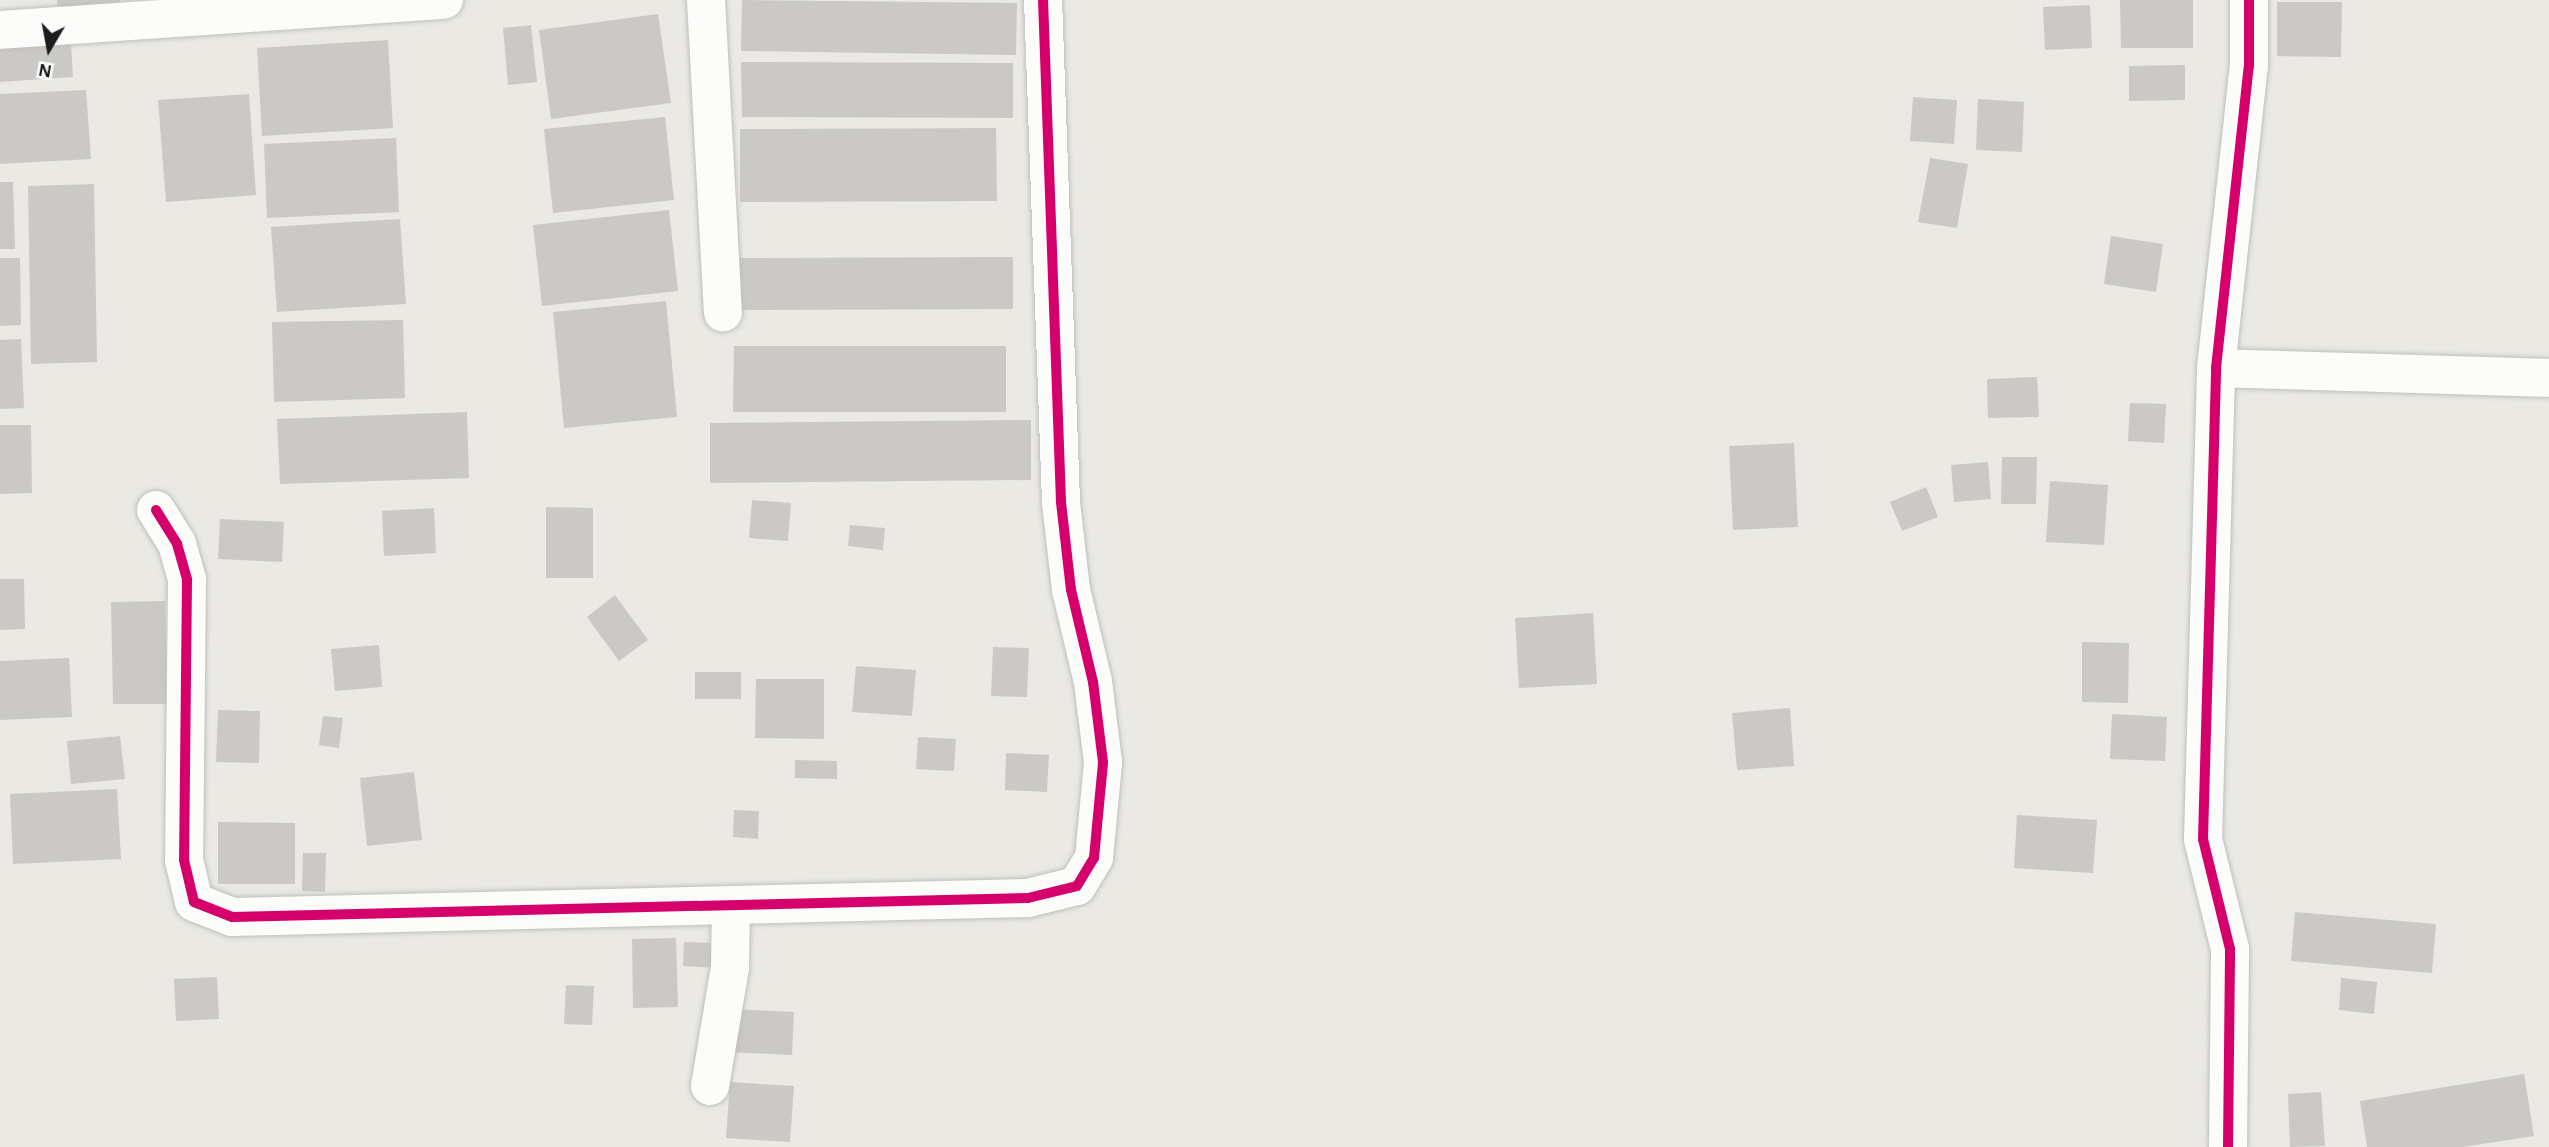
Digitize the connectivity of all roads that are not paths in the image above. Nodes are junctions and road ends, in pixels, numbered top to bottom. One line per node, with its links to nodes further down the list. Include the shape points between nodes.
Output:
1 (443, 0): 5 (street)
2 (706, 0): 6 (street)
3 (1043, 0): 10 (street, via 1061,502 1071,590 1093,682 1102,762 1094,858 1077,886 1028,898)
4 (2249, 0): 7 (street, via 2249,66)
5 (0, 30)
6 (723, 313)
7 (2216, 368): 8 (street); 12 (street, via 2203,839 2230,949)
8 (2549, 378)
9 (156, 510): 10 (street, via 177,544 187,580 184,860 194,902 232,917)
10 (731, 907): 11 (street, via 730,968)
11 (710, 1086)
12 (2228, 1147)

